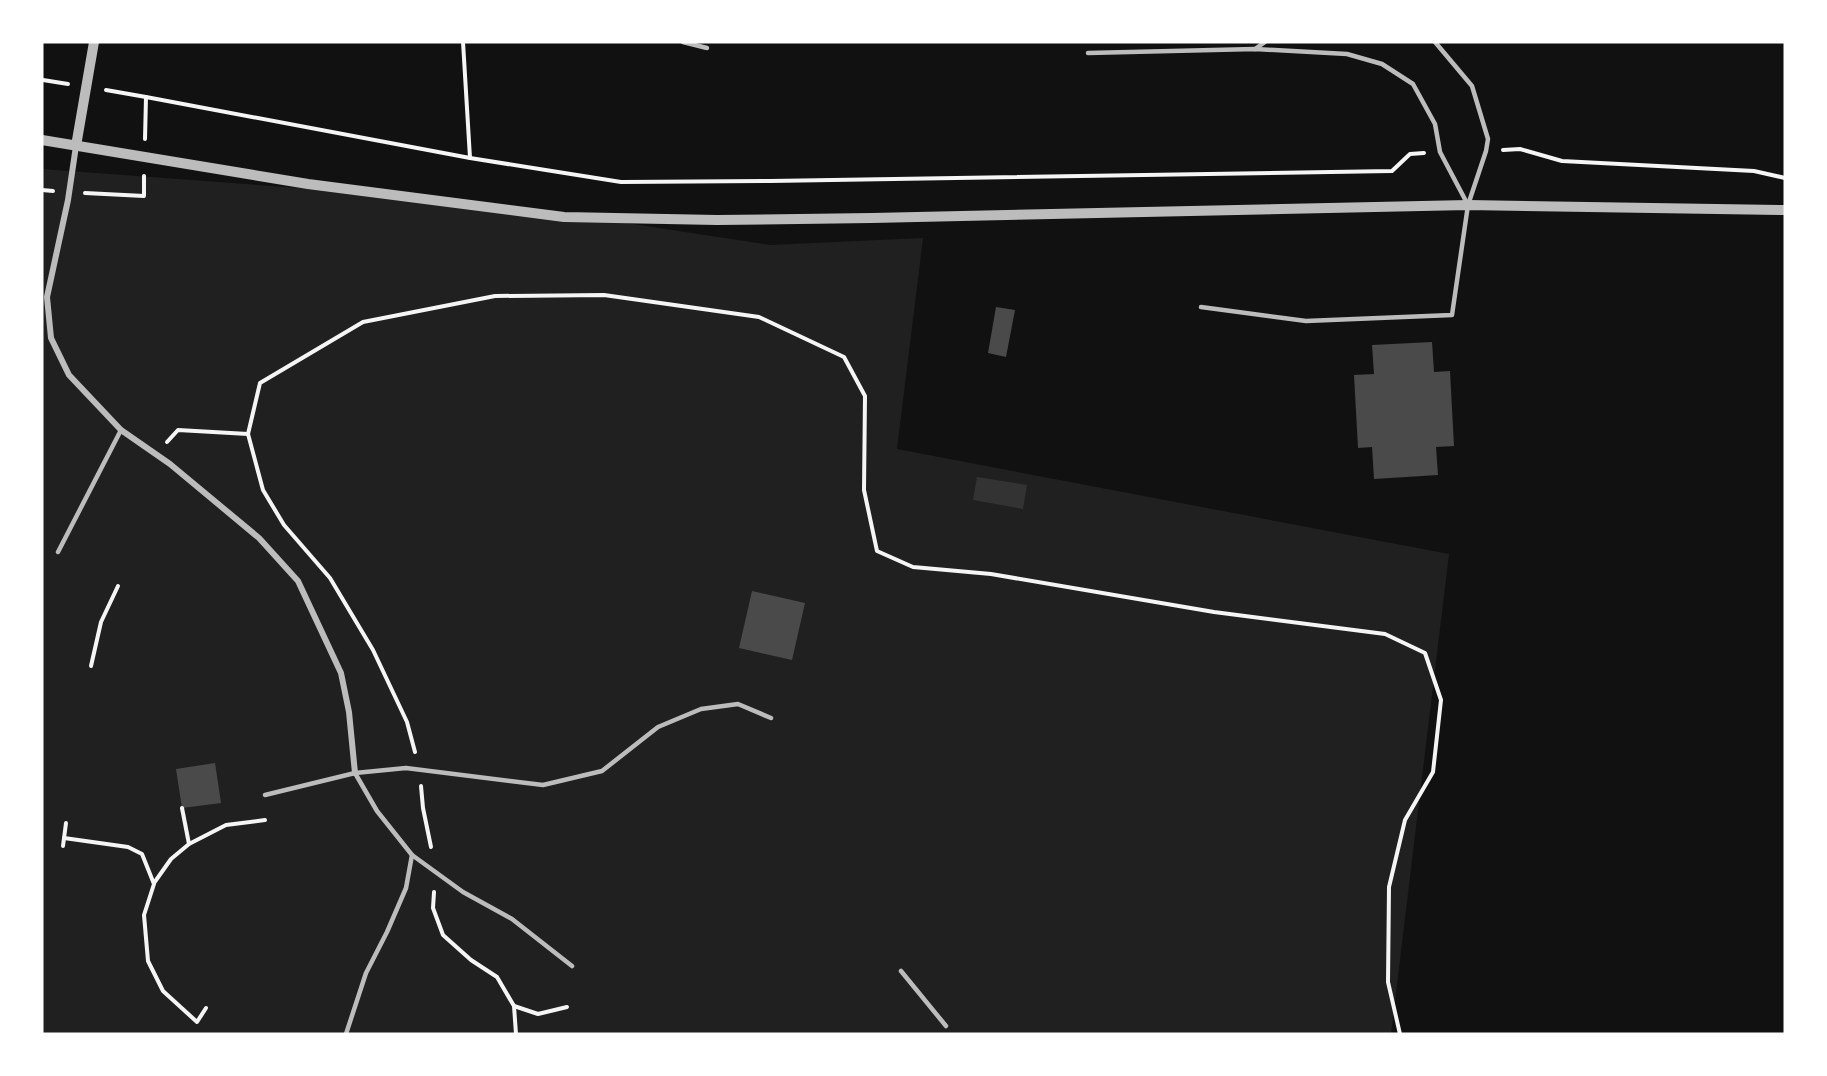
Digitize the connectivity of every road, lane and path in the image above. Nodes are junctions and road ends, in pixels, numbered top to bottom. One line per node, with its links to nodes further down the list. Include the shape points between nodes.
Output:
1 (94, 42): 11 (street)
2 (463, 42): 14 (path)
3 (683, 42): 6 (lane)
4 (1265, 42): 7 (lane)
5 (1435, 42): 12 (lane, via 1472,86 1488,139)
6 (707, 48)
7 (1255, 49): 8 (lane); 13 (lane, via 1347,54 1382,64 1413,84 1435,124)
8 (1088, 53)
9 (146, 97): 14 (path)
10 (42, 140): 11 (street)
11 (76, 146): 16 (street, via 320,186 564,217 884,218); 19 (street, via 47,297 51,338 69,375)
12 (1486, 151): 15 (path, via 1520,149 1562,161 1754,171); 16 (lane)
13 (1440, 153): 14 (path, via 1410,154 1392,171 736,182 621,182); 16 (lane)
14 (470, 158)
15 (1785, 178)
16 (1468, 205): 17 (street); 18 (lane, via 1452,315 1306,321)
17 (1785, 210)
18 (1201, 307)
19 (121, 430): 21 (street); 22 (lane)
20 (248, 434): 21 (path, via 178,430); 26 (path, via 263,490 284,525 330,578 373,650 407,722); 46 (path, via 260,382 363,321 495,296 604,295 759,317 844,357 865,396 864,490 877,551 913,567 991,574 1215,612 1385,634 1425,653 1441,700 1433,772 1405,820 1389,886 1388,982)
21 (156, 454): 27 (street, via 259,538 298,581 340,673)
22 (58, 552)
23 (118, 586): 24 (path, via 101,622)
24 (91, 666)
25 (771, 718): 26 (lane, via 738,704 701,708 658,727 602,771 543,785)
26 (419, 769): 27 (lane); 36 (path)
27 (356, 773): 28 (lane); 35 (lane, via 376,811)
28 (265, 795)
29 (182, 808): 33 (path)
30 (266, 820): 33 (path, via 226,825)
31 (66, 823): 32 (path)
32 (64, 838): 34 (path); 37 (path, via 128,847 142,854)
33 (189, 844): 37 (path, via 171,859)
34 (63, 846)
35 (412, 855): 36 (lane); 44 (lane, via 406,888 366,973)
36 (436, 873): 38 (lane, via 512,919); 40 (path, via 433,908 443,935 497,977)
37 (153, 884): 42 (path, via 144,915 148,961 163,991 198,1022)
38 (572, 966)
39 (901, 972): 43 (lane)
40 (514, 1006): 41 (path, via 538,1014); 45 (path)
41 (567, 1007)
42 (206, 1008)
43 (946, 1026)
44 (346, 1034)
45 (516, 1034)
46 (1400, 1034)

